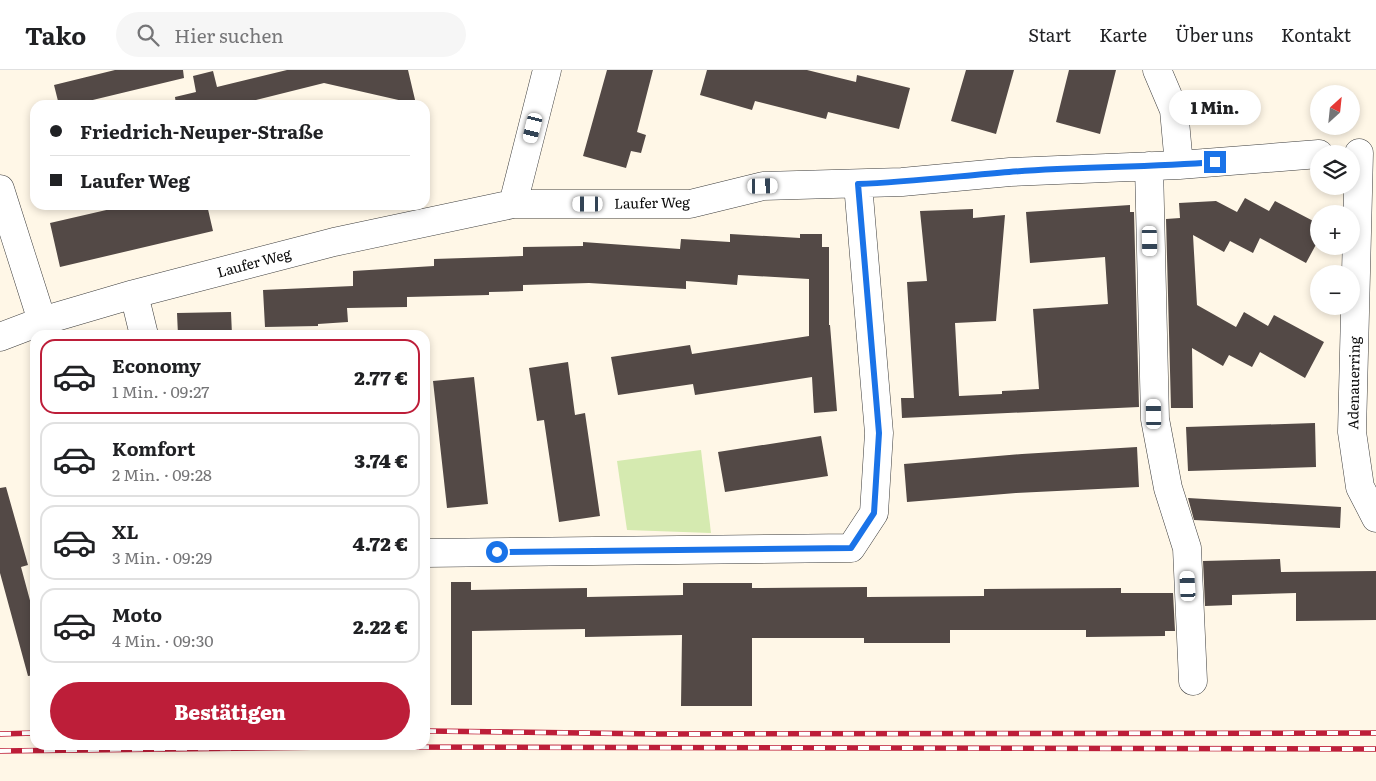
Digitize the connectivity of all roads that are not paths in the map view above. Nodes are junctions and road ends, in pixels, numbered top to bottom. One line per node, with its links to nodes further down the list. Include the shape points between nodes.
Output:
1 (547, 70): 9 (street)
2 (1157, 70): 5 (street, via 1174,110)
3 (1368, 153): 14 (street, Adenauerring, via 1352,432 1360,487)
4 (1310, 155): 5 (street, Laufer Weg)
5 (1179, 165): 6 (street, Laufer Weg)
6 (1149, 166): 7 (street, Laufer Weg, via 1010,172); 16 (street, via 1155,419 1168,488 1187,548)
7 (858, 184): 9 (street, Laufer Weg, via 763,186 690,204); 15 (street, via 879,433 874,513 851,548)
8 (0, 189): 11 (street)
9 (513, 204): 10 (street, Laufer Weg, via 334,242)
10 (134, 294): 11 (street, Laufer Weg); 12 (street)
11 (42, 321): 13 (street, Laufer Weg)
12 (143, 330)
13 (0, 337)
14 (1376, 518)
15 (430, 553)
16 (1193, 681)

